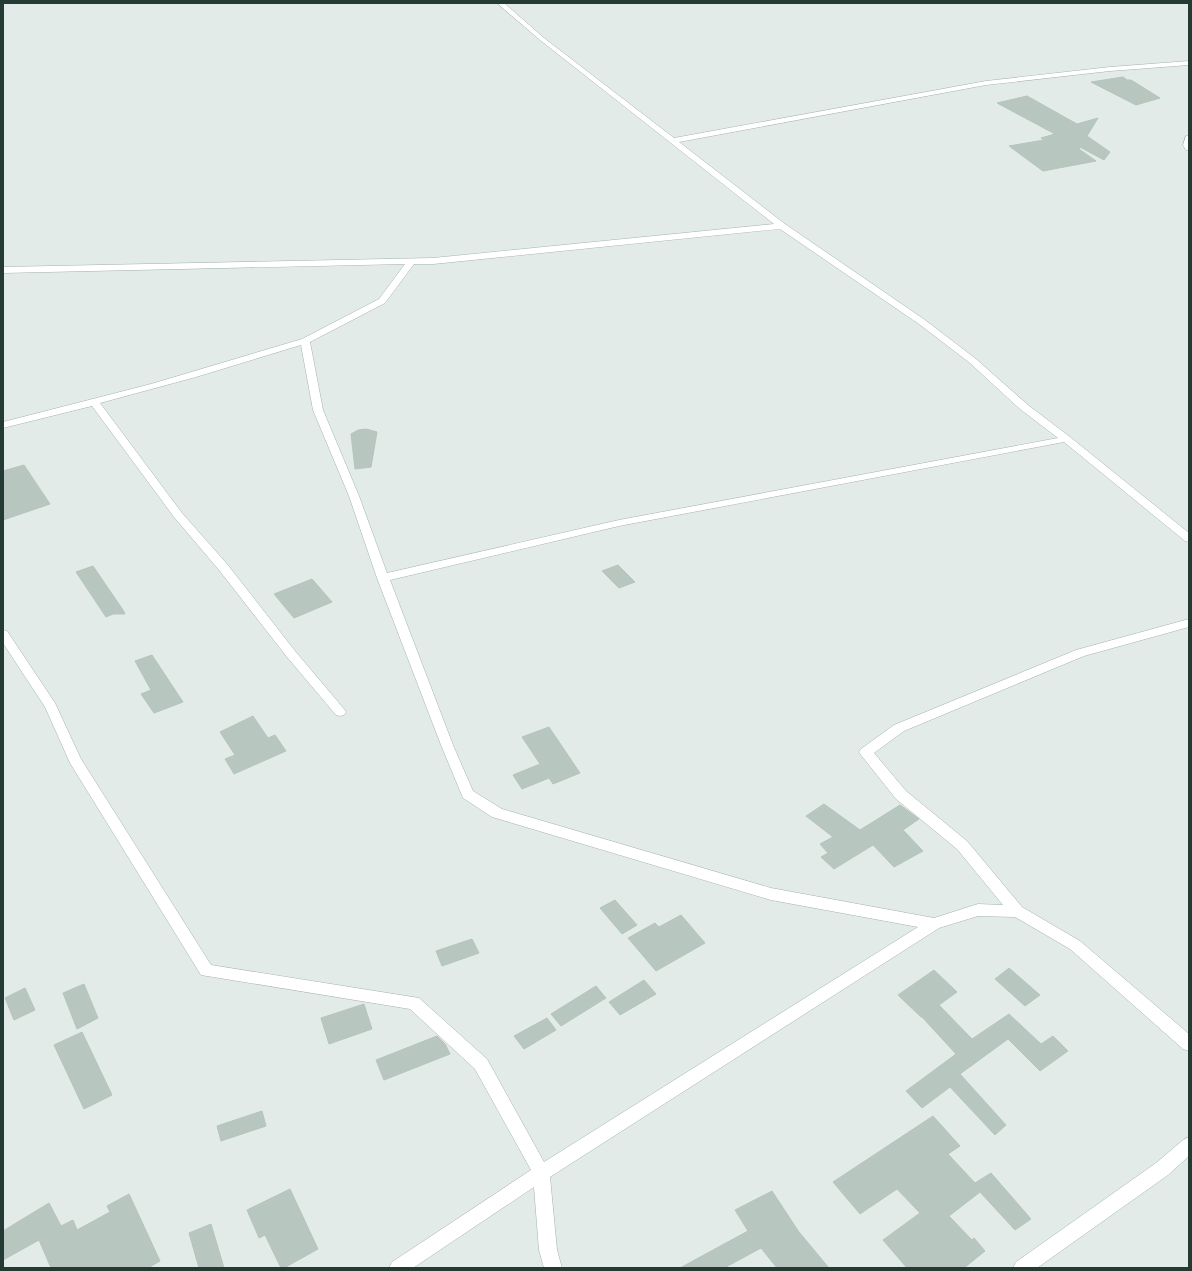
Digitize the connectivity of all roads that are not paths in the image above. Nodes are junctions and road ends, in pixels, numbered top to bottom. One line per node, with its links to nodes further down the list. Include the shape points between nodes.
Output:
1 (500, 3): 4 (street)
2 (1189, 63): 4 (street, via 986,83)
3 (1189, 138): 5 (street)
4 (673, 141): 6 (street)
5 (1189, 148)
6 (782, 226): 7 (street); 12 (street, via 922,322)
7 (412, 261): 8 (street); 9 (street, via 382,301)
8 (3, 270)
9 (305, 341): 10 (street, via 217,369); 14 (street, via 318,410 354,496)
10 (95, 402): 11 (street); 17 (street, via 178,515)
11 (3, 425)
12 (1066, 439): 13 (street); 14 (street, via 619,523)
13 (1189, 539)
14 (383, 578): 19 (street, via 468,794 497,813 771,894)
15 (1189, 623): 18 (street, via 1080,653 899,728 866,752 901,795 962,845)
16 (3, 634): 22 (street, via 51,706 75,760 206,971 414,1003 481,1064)
17 (340, 712)
18 (1017, 911): 19 (street, via 978,910); 20 (street, via 1075,945)
19 (934, 924): 22 (street)
20 (1189, 1044)
21 (1189, 1145): 25 (street, via 1162,1169)
22 (541, 1173): 23 (street); 24 (street, via 548,1250)
23 (398, 1268)
24 (553, 1268)
25 (1022, 1268)

